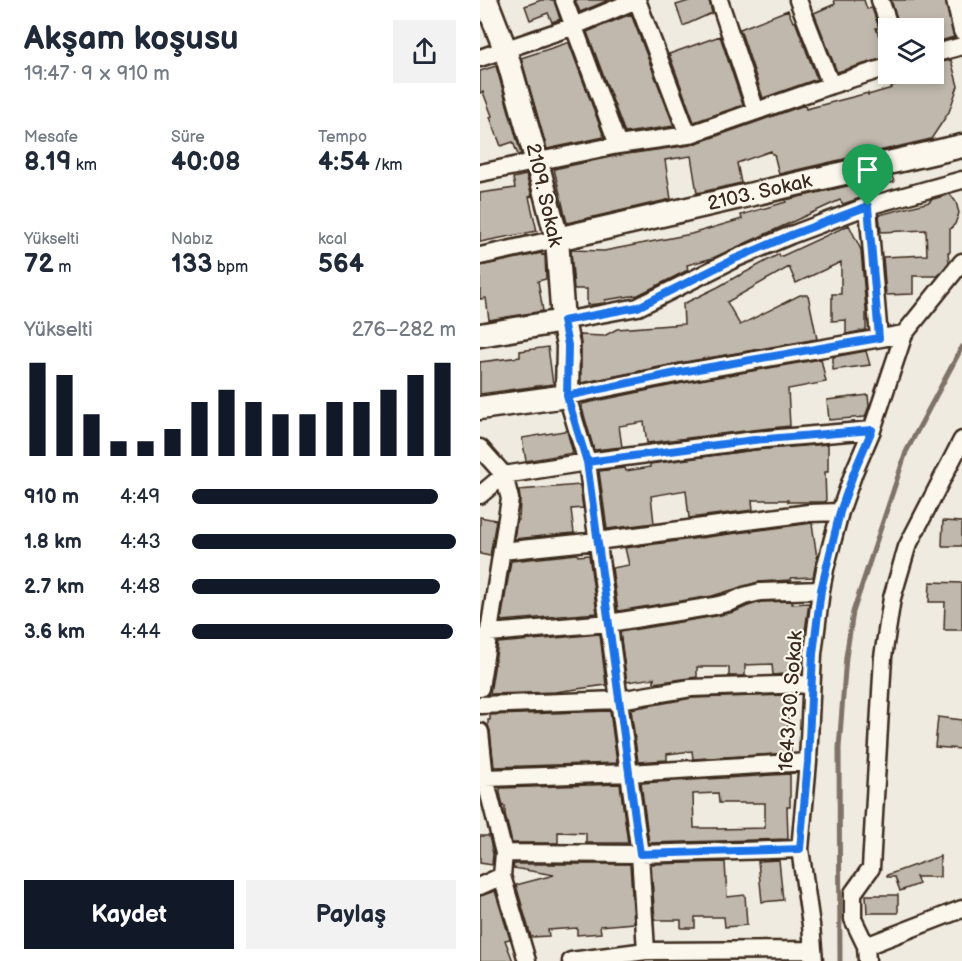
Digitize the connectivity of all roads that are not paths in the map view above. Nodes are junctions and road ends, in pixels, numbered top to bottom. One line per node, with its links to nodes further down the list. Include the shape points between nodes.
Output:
1 (486, 0): 12 (main road, 2109. Sokak)
2 (564, 0): 9 (street)
3 (637, 0): 9 (street); 18 (street)
4 (718, 0): 17 (street)
5 (798, 0): 16 (street)
6 (880, 0): 8 (street)
7 (955, 0): 10 (street)
8 (886, 18)
9 (574, 26): 12 (street); 19 (street)
10 (962, 31)
11 (962, 46): 13 (street)
12 (505, 49): 14 (street); 21 (main road, 2109. Sokak)
13 (944, 51)
14 (480, 58)
15 (878, 70): 16 (street)
16 (831, 85): 17 (street)
17 (756, 111): 18 (street)
18 (688, 135): 19 (street)
19 (618, 145): 21 (street)
20 (962, 146): 25 (main road, 2103. Sokak)
21 (537, 162): 22 (street); 25 (main road, 2109. Sokak)
22 (480, 173)
23 (962, 180): 24 (street)
24 (868, 206): 28 (street, via 732,260 638,307); 31 (street)
25 (557, 239): 26 (street); 28 (main road, 2109. Sokak)
26 (480, 256)
27 (962, 262): 29 (street, 1643/30. Sokak)
28 (563, 321): 30 (main road); 32 (main road, 2109. Sokak, via 568,345)
29 (904, 334): 31 (street); 34 (street, 1643/30. Sokak)
30 (480, 335)
31 (879, 338): 32 (street)
32 (567, 396): 33 (main road); 37 (street)
33 (480, 408)
34 (872, 430): 37 (street, via 754,440); 40 (street, 1643/30. Sokak)
35 (962, 440): 62 (street, via 907,547 892,598 883,657 871,868 853,893 853,919)
36 (480, 448): 38 (street)
37 (587, 462): 38 (street); 41 (street)
38 (504, 475): 39 (street); 42 (street, via 510,499)
39 (480, 495)
40 (840, 512): 41 (street); 43 (street, 1643/30. Sokak)
41 (597, 541): 42 (street); 44 (street)
42 (502, 551): 45 (street)
43 (821, 590): 44 (street, via 760,592 714,606); 46 (street, 1643/30. Sokak)
44 (609, 623): 45 (street); 48 (street)
45 (489, 633): 47 (street)
46 (811, 684): 48 (street, via 691,688); 51 (street, 1643/30. Sokak)
47 (480, 688)
48 (619, 700): 49 (street); 52 (street)
49 (480, 705)
50 (480, 732): 53 (street)
51 (808, 762): 52 (street); 54 (street, 1643/30. Sokak)
52 (629, 773): 53 (street); 56 (street)
53 (485, 778): 55 (street)
54 (800, 849): 56 (street); 63 (street, 1643/30. Sokak)
55 (504, 853): 56 (street); 58 (street)
56 (640, 854): 61 (street)
57 (480, 871): 58 (street)
58 (502, 876): 59 (street); 64 (street)
59 (480, 886)
60 (962, 909): 62 (street)
61 (646, 951): 63 (street); 65 (street)
62 (867, 954)
63 (813, 955)
64 (527, 961)
65 (571, 961)

